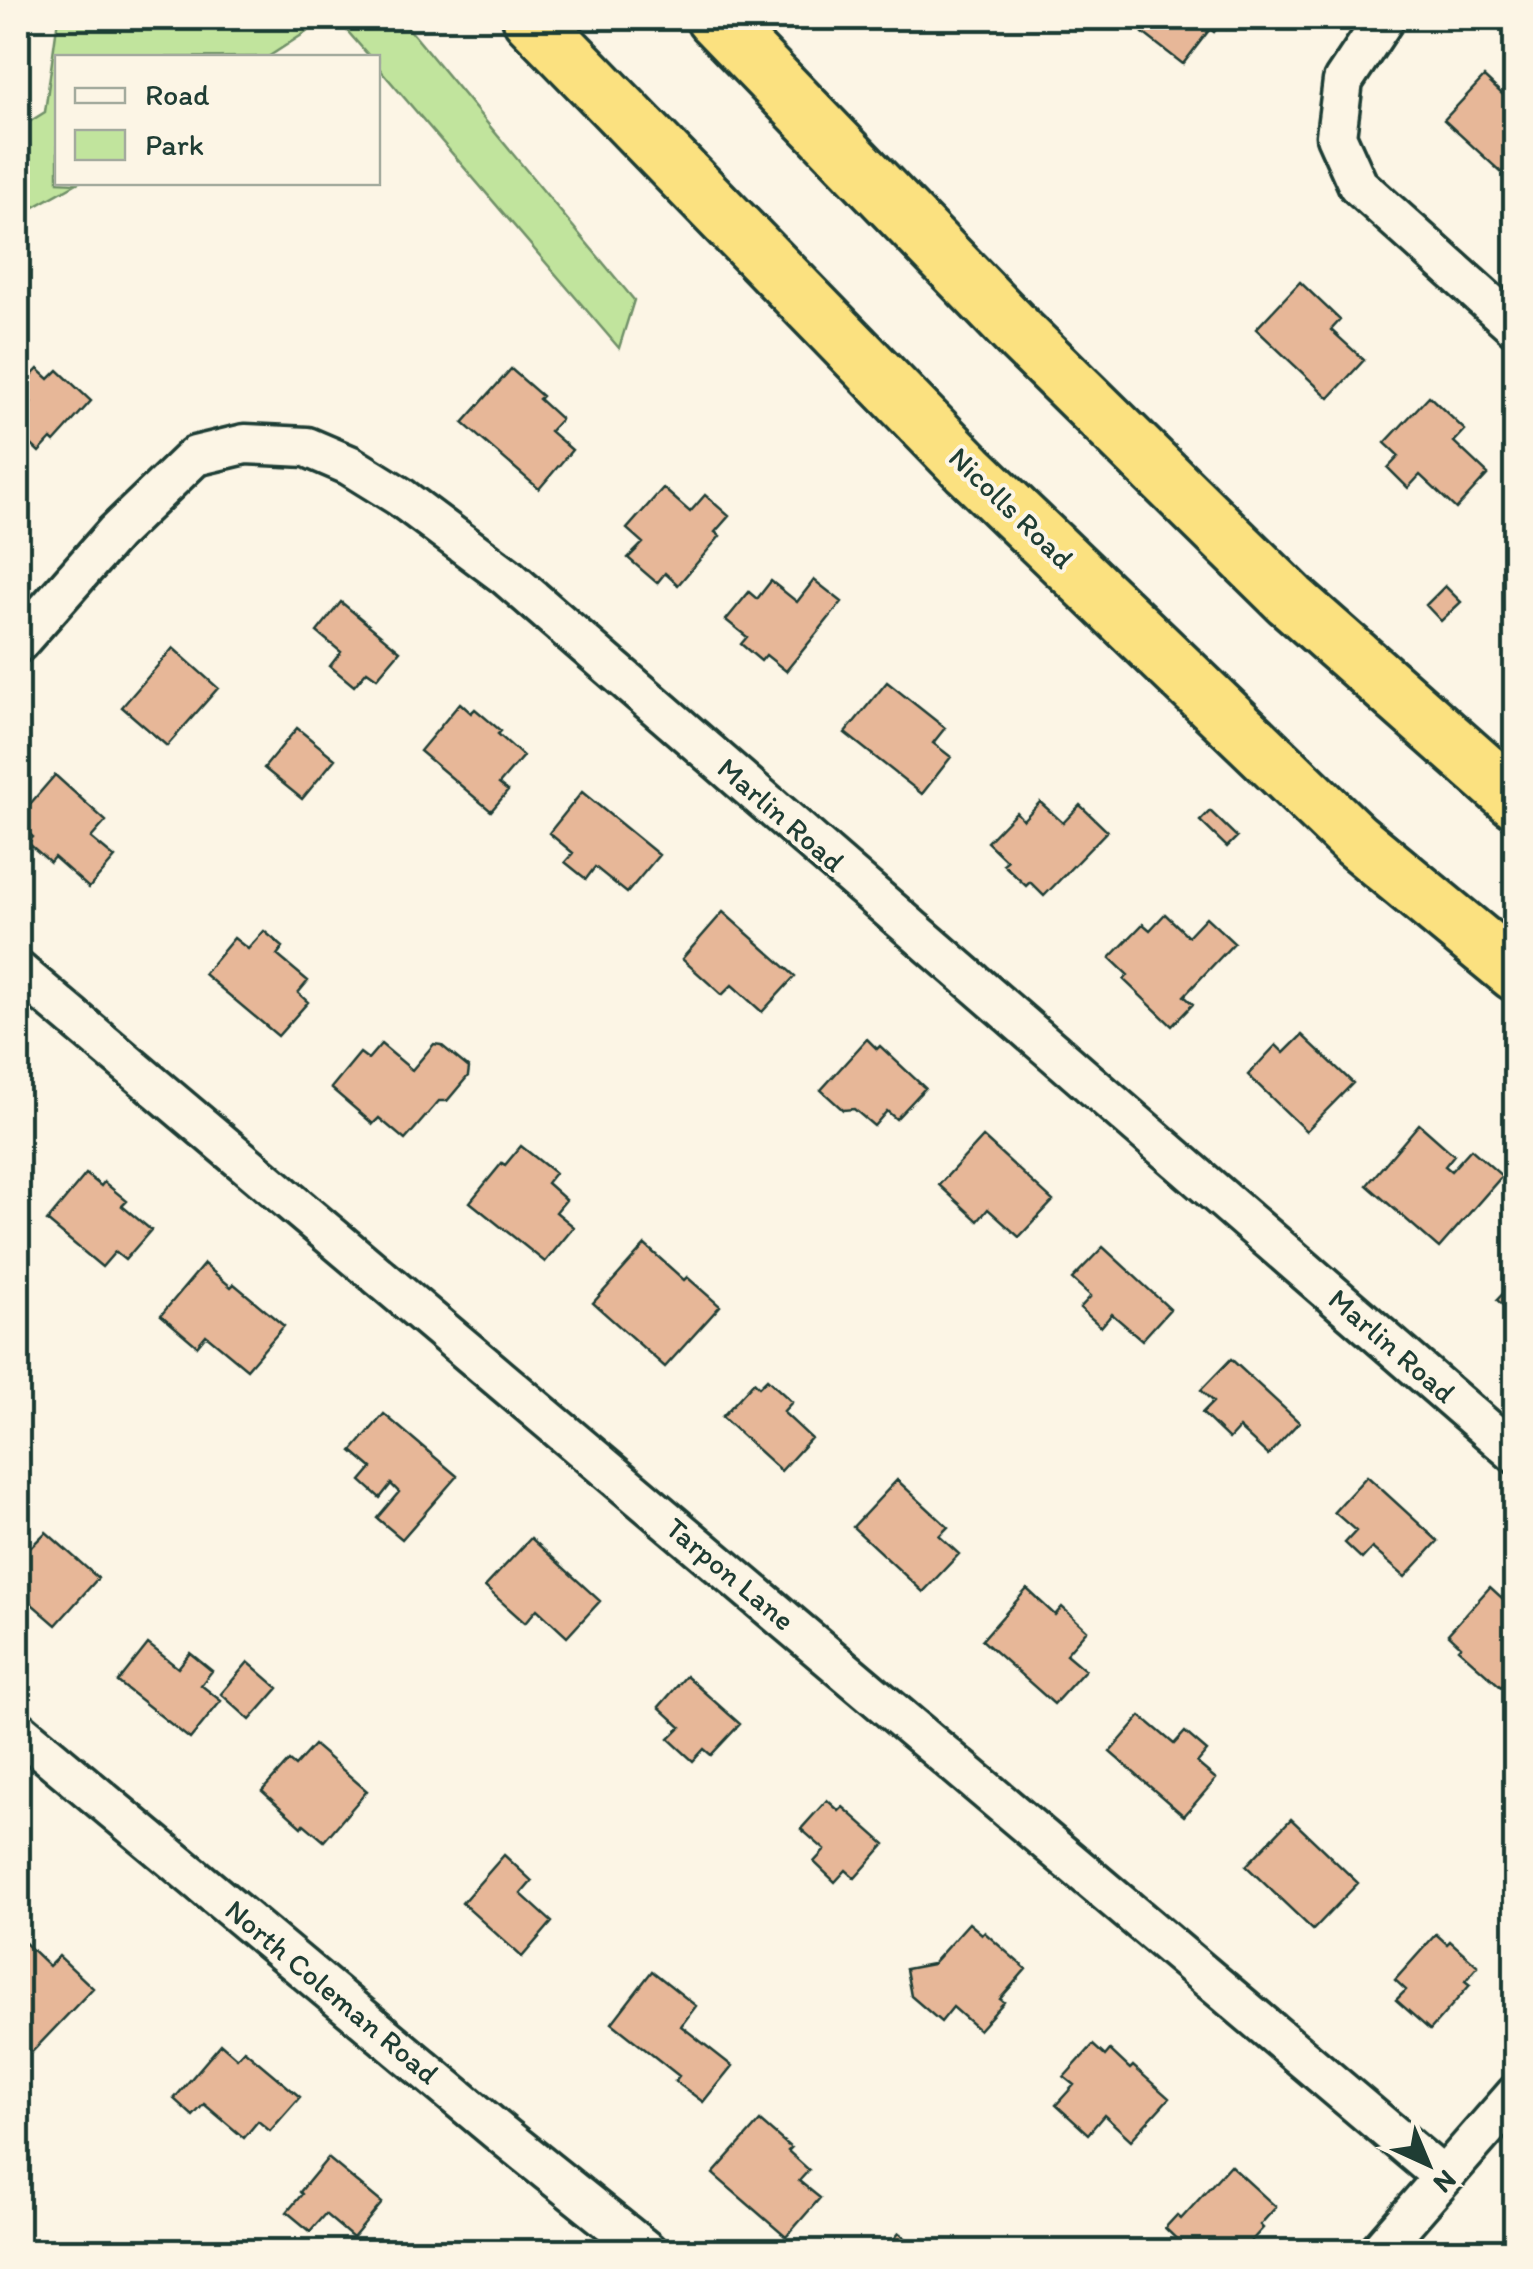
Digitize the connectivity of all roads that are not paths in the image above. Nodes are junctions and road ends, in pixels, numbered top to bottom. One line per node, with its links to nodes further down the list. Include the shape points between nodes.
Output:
1 (530, 18): 8 (highway, Nicolls Road, via 968,468 1355,840)
2 (714, 18): 6 (highway, via 1022,338 1290,600)
3 (1384, 18): 4 (street, via 1343,81 1336,136 1358,185)
4 (1516, 327)
5 (18, 643): 9 (street, Marlin Road, via 196,456 245,444 307,448 349,465 506,576)
6 (1516, 800)
7 (18, 971): 12 (street, Tarpon Lane)
8 (1516, 973)
9 (1516, 1454)
10 (18, 1730): 13 (street, North Coleman Road)
11 (1516, 2094): 12 (street)
12 (1443, 2177): 14 (street)
13 (648, 2252)
14 (1378, 2252)

